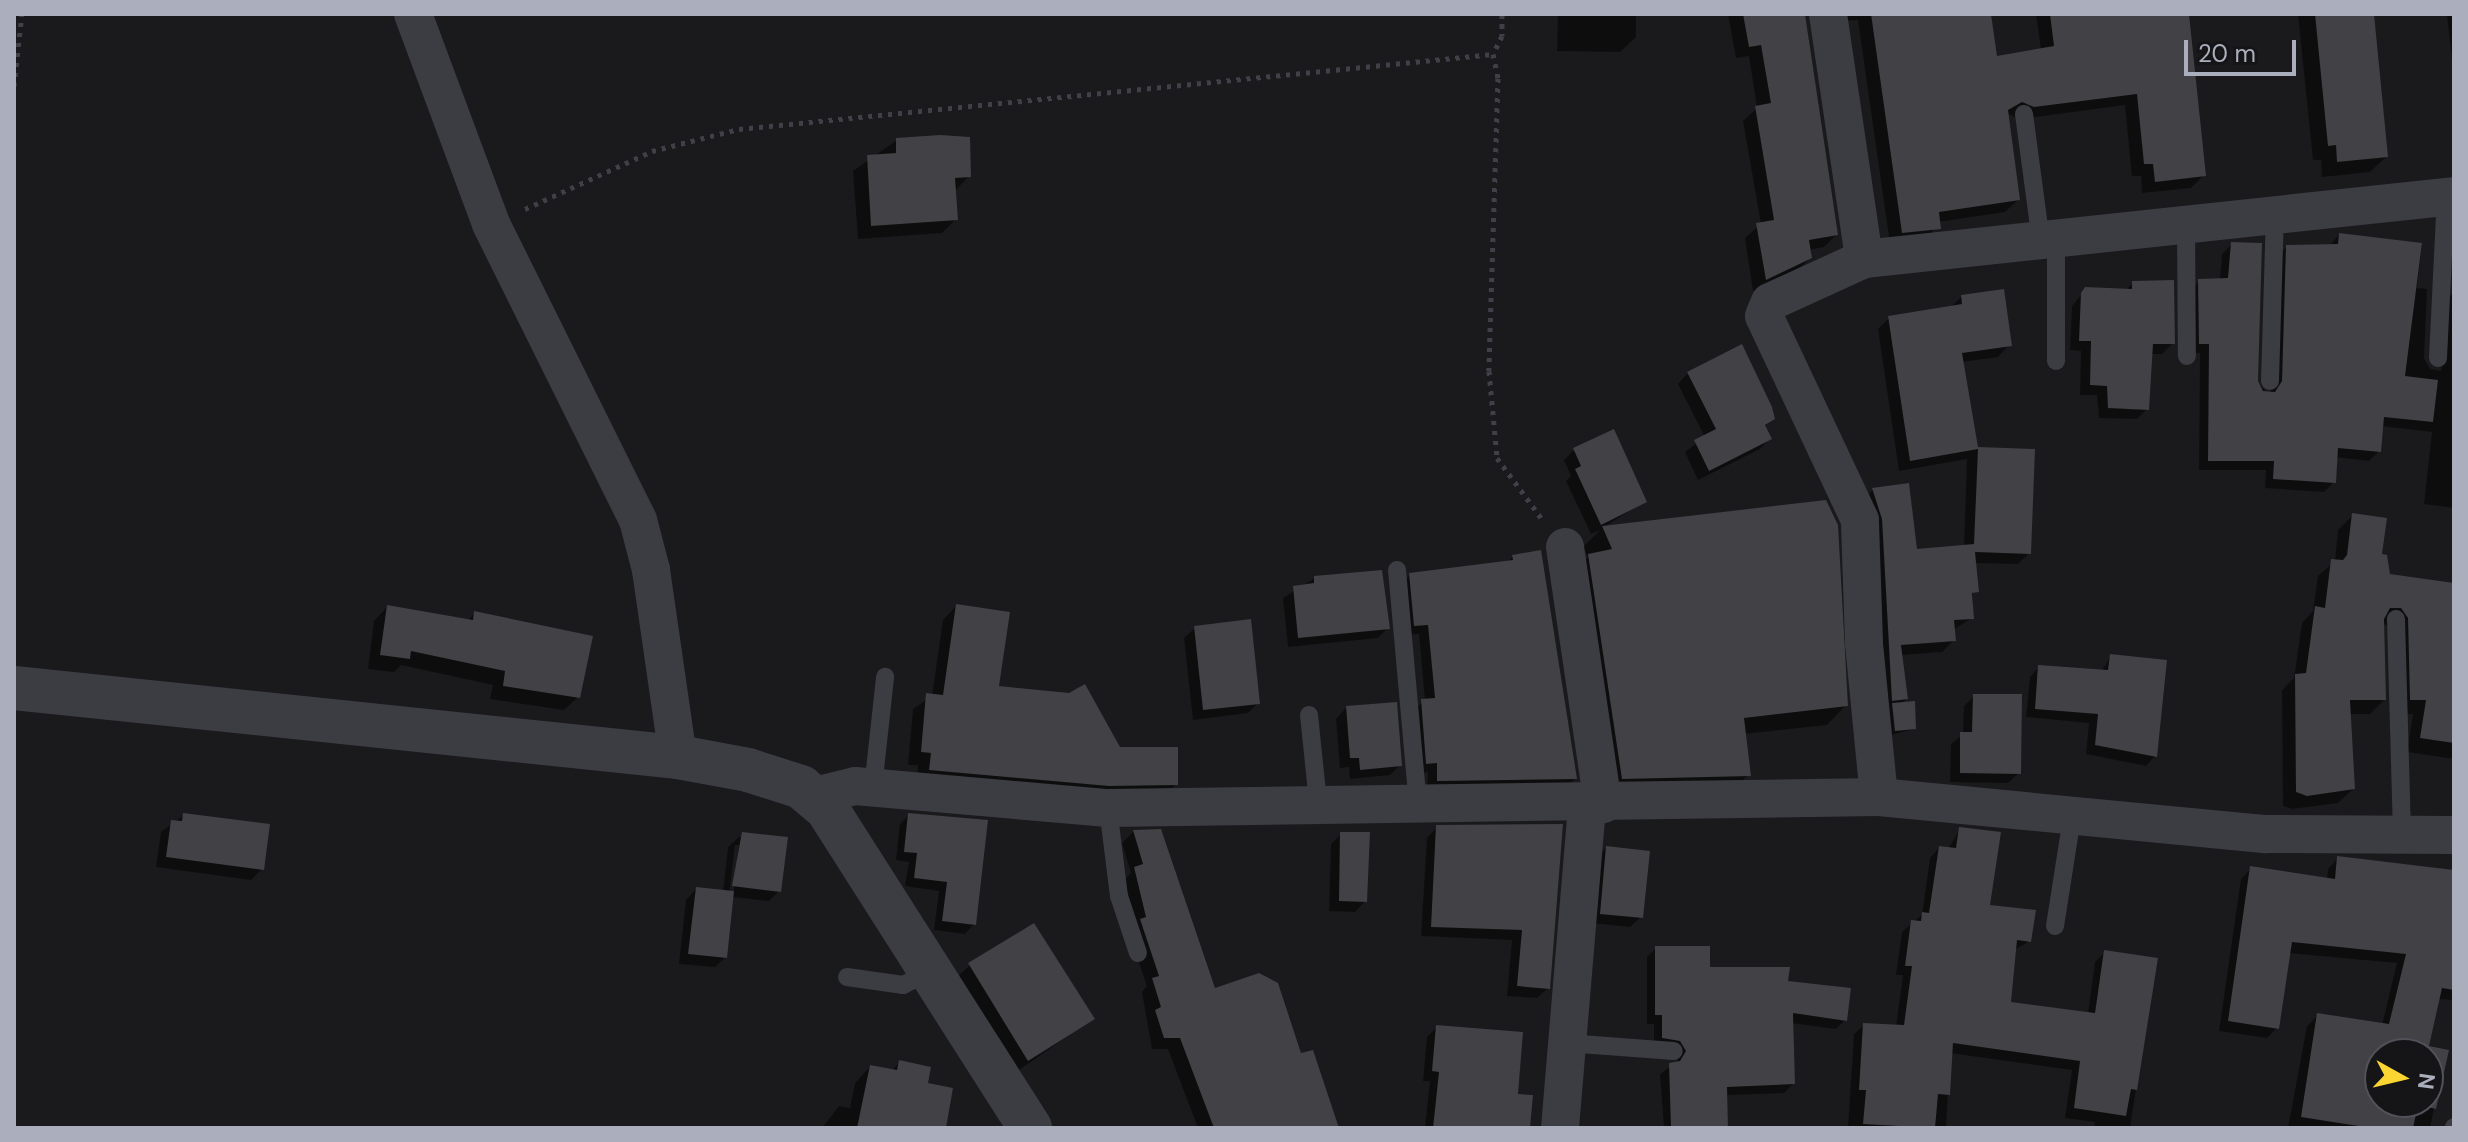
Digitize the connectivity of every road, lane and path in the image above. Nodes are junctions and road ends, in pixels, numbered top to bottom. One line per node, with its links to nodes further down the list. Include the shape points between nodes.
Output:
1 (22, 14): 6 (path)
2 (413, 14): 10 (street)
3 (1502, 14): 5 (path, via 1502,36)
4 (1828, 14): 13 (street)
5 (1493, 54): 10 (path, via 727,131 652,151); 18 (path, via 1498,78 1489,371 1497,458)
6 (14, 86)
7 (2024, 114): 12 (lane)
8 (2450, 196): 9 (street); 15 (lane)
9 (2275, 217): 11 (street); 17 (lane)
10 (491, 224): 24 (street, via 638,520 651,570)
11 (2186, 226): 12 (street); 14 (lane)
12 (2049, 240): 13 (street); 16 (lane)
13 (1864, 259): 27 (street, via 1770,302 1764,316 1860,520 1864,643)
14 (2187, 356)
15 (2438, 358)
16 (2056, 361)
17 (2270, 381)
18 (1565, 547): 29 (street)
19 (1397, 570): 30 (lane)
20 (2396, 619): 33 (lane)
21 (885, 677): 25 (lane)
22 (14, 688): 24 (street)
23 (1309, 715): 28 (lane)
24 (678, 757): 26 (street, via 783,779)
25 (873, 788): 26 (street, via 855,786); 31 (street)
26 (815, 796): 37 (street)
27 (1879, 797): 29 (street); 32 (street)
28 (1318, 802): 30 (street); 31 (street)
29 (1595, 804): 30 (street); 39 (street)
30 (1418, 806)
31 (1108, 808): 36 (lane, via 1119,896)
32 (2072, 818): 33 (street, via 2266,834); 35 (lane)
33 (2402, 835): 34 (street)
34 (2454, 835)
35 (2055, 926)
36 (1138, 953)
37 (930, 972): 38 (lane, via 903,985); 41 (street)
38 (847, 977)
39 (1567, 1043): 40 (lane); 42 (street)
40 (1674, 1051)
41 (1020, 1125)
42 (1560, 1128)

